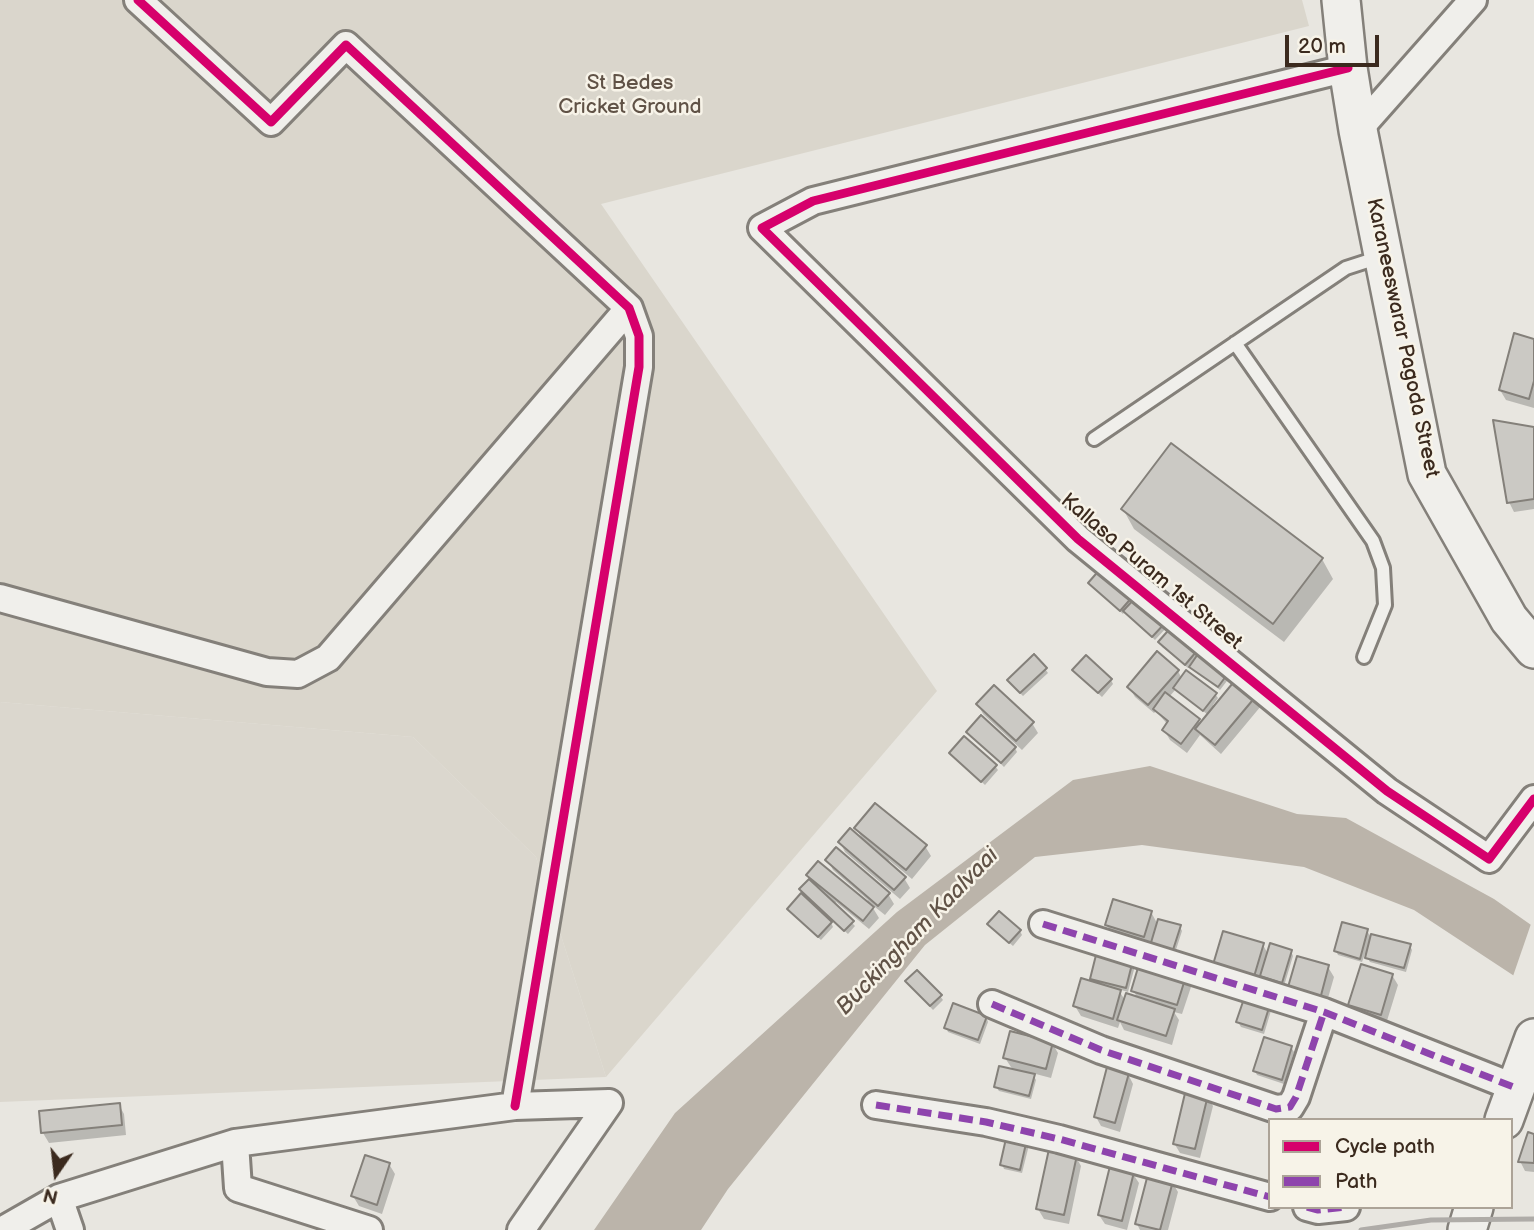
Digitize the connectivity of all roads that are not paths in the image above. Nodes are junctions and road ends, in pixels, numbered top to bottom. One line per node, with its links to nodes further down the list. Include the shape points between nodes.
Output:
1 (138, 0): 7 (street, via 271,122 346,45)
2 (1341, 0): 4 (street, Karaneeswarar Pagoda Street)
3 (1473, 0): 5 (street)
4 (1348, 68): 5 (street, Karaneeswarar Pagoda Street); 13 (street, Kallasa Puram 1st Street, via 813,201 762,228 1078,538 1387,791 1489,859)
5 (1358, 130): 6 (street, Karaneeswarar Pagoda Street)
6 (1383, 256): 8 (lane, via 1346,268); 11 (street, Karaneeswarar Pagoda Street, via 1427,474 1509,619)
7 (629, 308): 10 (street, via 328,658 298,674 267,672); 20 (street, via 639,336 639,367)
8 (1234, 344): 9 (lane); 12 (lane, via 1373,541 1383,568 1385,605)
9 (1094, 439)
10 (0, 598)
11 (1534, 649)
12 (1364, 657)
13 (1534, 799)
14 (1043, 924): 16 (street)
15 (992, 1004): 16 (street, via 1101,1050 1276,1109 1290,1107 1296,1097)
16 (1324, 1012): 18 (street)
17 (1533, 1042): 18 (street)
18 (1510, 1104)
19 (876, 1105): 22 (street, via 1059,1139)
20 (515, 1106): 21 (street); 28 (street, via 609,1103)
21 (235, 1143): 23 (street); 27 (street, via 238,1188)
22 (1268, 1196)
23 (59, 1198): 25 (street); 26 (street)
24 (1473, 1209): 29 (street)
25 (3, 1230)
26 (70, 1230)
27 (369, 1230)
28 (521, 1230)
29 (1467, 1230)

